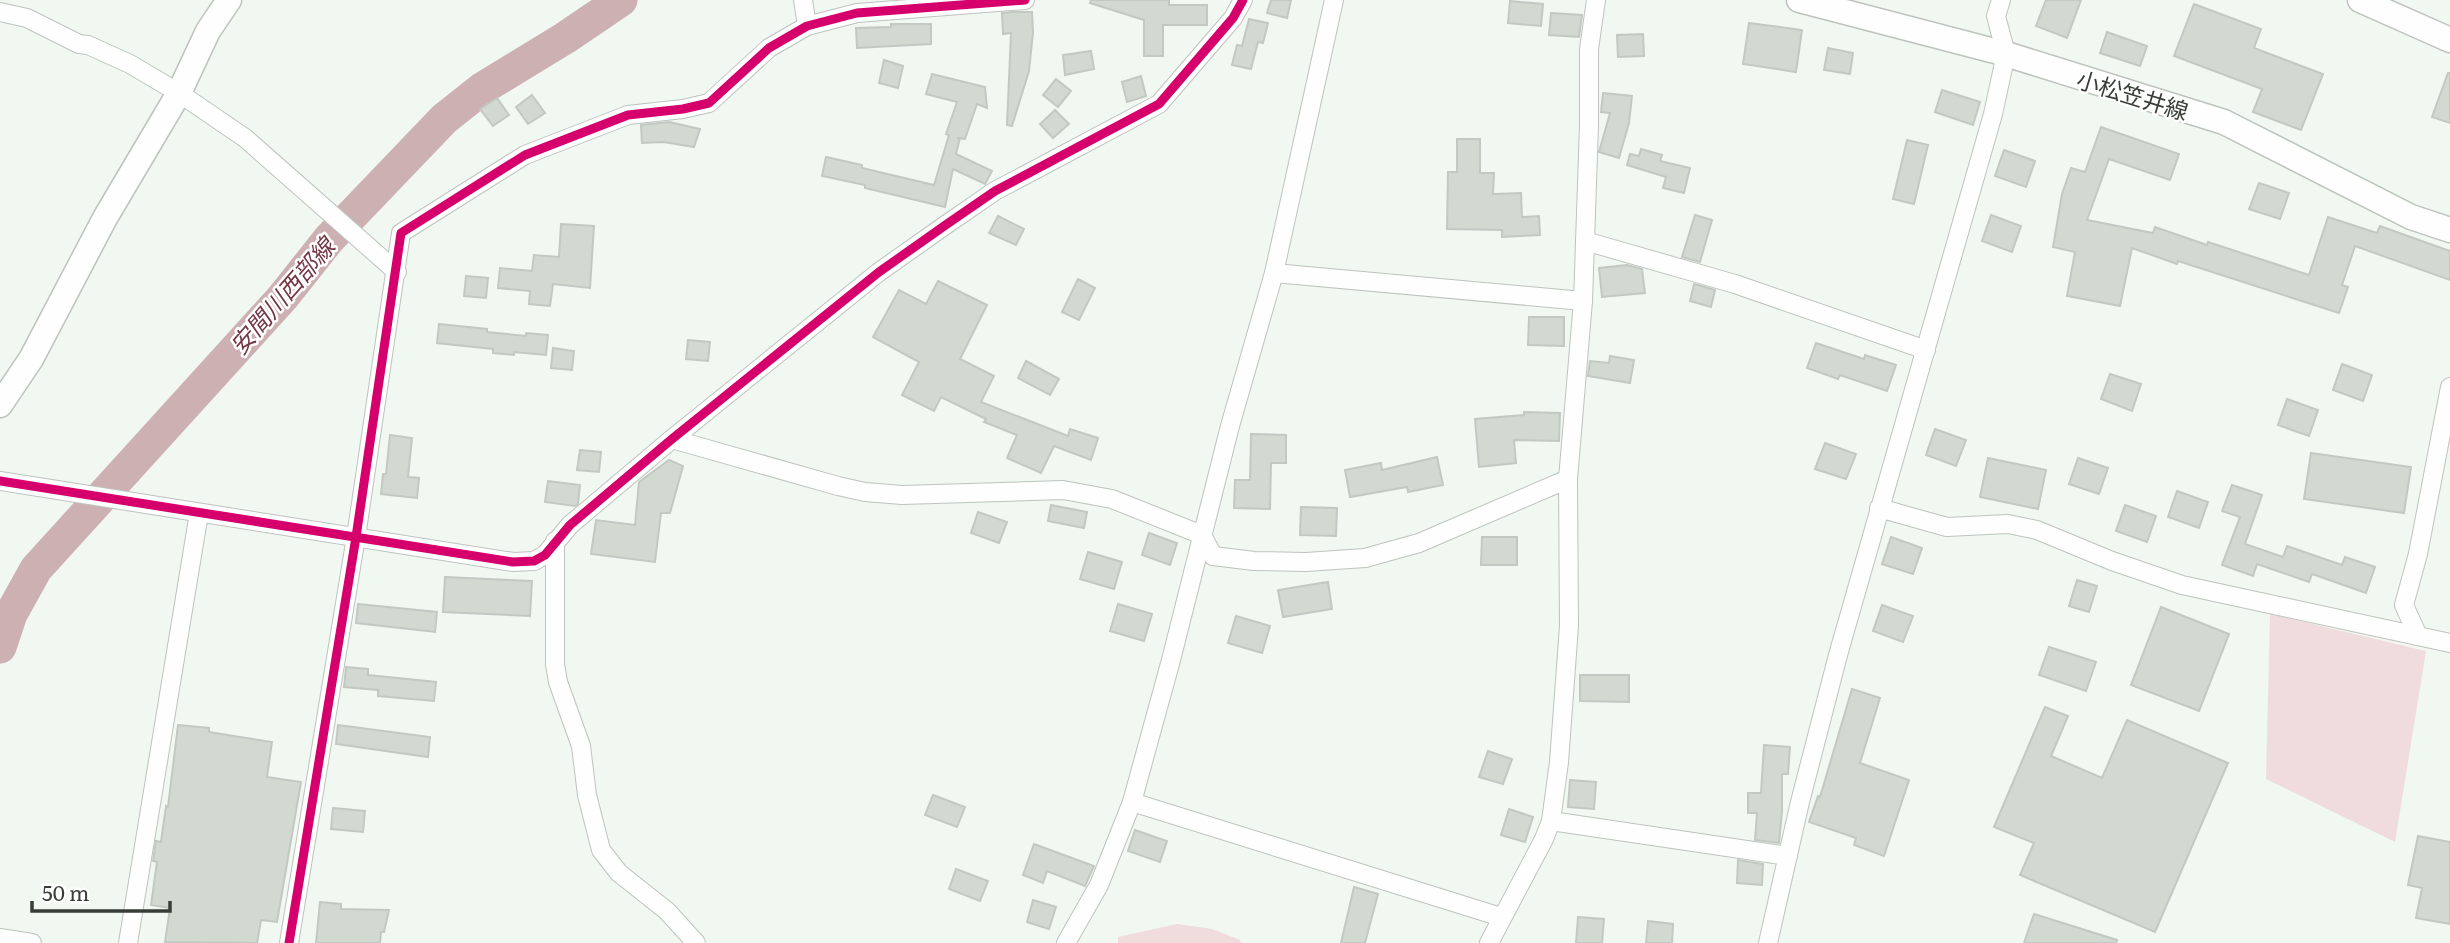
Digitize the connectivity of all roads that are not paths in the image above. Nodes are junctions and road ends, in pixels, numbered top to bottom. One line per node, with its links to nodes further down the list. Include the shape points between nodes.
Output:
1 (229, 0): 15 (main road)
2 (803, 0): 12 (street)
3 (1026, 0): 12 (street, via 857,13)
4 (1243, 0): 24 (street, via 1233,18 1159,104 995,191 879,272)
5 (1334, 0): 19 (street)
6 (1596, 0): 17 (street, via 1589,49)
7 (1799, 0): 10 (main road, 小松笠井線)
8 (2001, 0): 14 (street, via 1996,16)
9 (2360, 0): 13 (main road)
10 (1857, 7): 14 (main road, 小松笠井線)
11 (0, 12): 15 (street, via 27,18 130,64)
12 (807, 26): 18 (street, via 769,48 709,103 628,115 525,155 401,233)
13 (2450, 40)
14 (2006, 54): 16 (main road, 小松笠井線, via 2224,122 2400,212); 21 (street)
15 (179, 93): 18 (street, via 245,138); 23 (main road, via 31,359)
16 (2450, 230)
17 (1585, 242): 20 (street); 21 (street, via 1735,284)
18 (397, 272): 30 (street)
19 (1274, 273): 20 (street); 29 (street)
20 (1583, 301): 25 (street)
21 (1926, 350): 27 (street)
22 (2450, 387): 32 (street, via 2404,605)
23 (0, 405)
24 (672, 439): 29 (street, via 865,492 1063,490 1112,499); 31 (street)
25 (1568, 479): 29 (street, via 1419,543 1365,558 1306,562 1213,556); 35 (street, via 1569,626)
26 (0, 481): 28 (street)
27 (1879, 508): 32 (street, via 1947,527 2008,524 2037,530 2182,585); 36 (street)
28 (199, 513): 30 (street); 40 (street)
29 (1202, 535): 34 (street)
30 (356, 537): 31 (street, via 513,562 534,561); 41 (street)
31 (555, 541): 42 (street, via 555,664 581,746 601,850 619,873 667,911)
32 (2418, 636): 33 (street)
33 (2450, 643)
34 (1132, 802): 37 (street); 43 (street, via 1100,884)
35 (1551, 821): 36 (street); 37 (street)
36 (1788, 856): 45 (street)
37 (1502, 917): 44 (street)
38 (0, 938): 39 (street)
39 (32, 943)
40 (128, 943)
41 (289, 943)
42 (696, 943)
43 (1066, 943)
44 (1489, 943)
45 (1768, 943)

